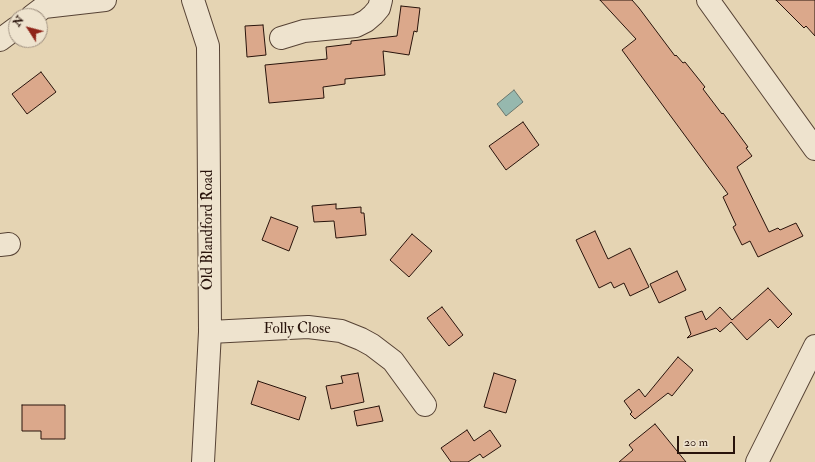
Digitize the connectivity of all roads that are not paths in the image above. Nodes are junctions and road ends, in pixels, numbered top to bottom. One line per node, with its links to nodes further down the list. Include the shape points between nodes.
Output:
1 (105, 0): 5 (street)
2 (193, 0): 8 (street, Old Blandford Road, via 208,46)
3 (381, 0): 6 (street, via 373,15 356,26 304,31)
4 (708, 0): 7 (street)
5 (44, 8)
6 (281, 38)
7 (815, 149)
8 (210, 332): 10 (street, Folly Close, via 308,327 342,331 372,345 393,361); 11 (street, Old Blandford Road)
9 (815, 346): 12 (street)
10 (425, 405)
11 (203, 462)
12 (757, 462)

